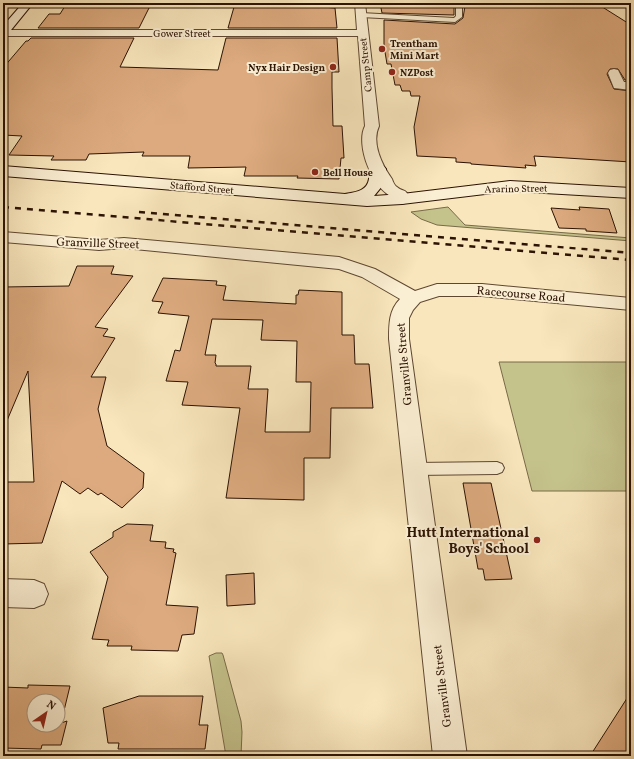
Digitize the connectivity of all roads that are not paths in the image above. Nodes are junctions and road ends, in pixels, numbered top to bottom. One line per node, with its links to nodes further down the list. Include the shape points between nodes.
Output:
1 (28, 3): 4 (street)
2 (458, 3): 3 (lane, via 459,17 454,20)
3 (360, 9): 5 (street, Camp Street)
4 (3, 33): 5 (street, Gower Street)
5 (362, 33): 8 (street, Camp Street)
6 (614, 73): 7 (street, via 619,85)
7 (631, 86)
8 (372, 126): 9 (street, Camp Street, via 369,132 371,154); 12 (street, Camp Street, via 389,164 406,190)
9 (378, 169): 12 (street, Camp Street, via 391,191); 13 (street, via 372,189 365,194)
10 (3, 171): 13 (street, Stafford Street)
11 (631, 193): 12 (street, Ararino Street, via 510,186)
12 (401, 197): 13 (street, Stafford Street, via 367,201)
13 (347, 199)
14 (3, 236): 15 (street, Granville Street, via 99,245 124,243 339,263 367,272)
15 (413, 298): 16 (street, Racecourse Road, via 437,290 459,290); 18 (street, Granville Street, via 398,318 398,328)
16 (631, 304)
17 (497, 468): 18 (lane)
18 (416, 469): 21 (street, Granville Street)
19 (3, 593): 20 (street)
20 (34, 594)
21 (450, 756)

